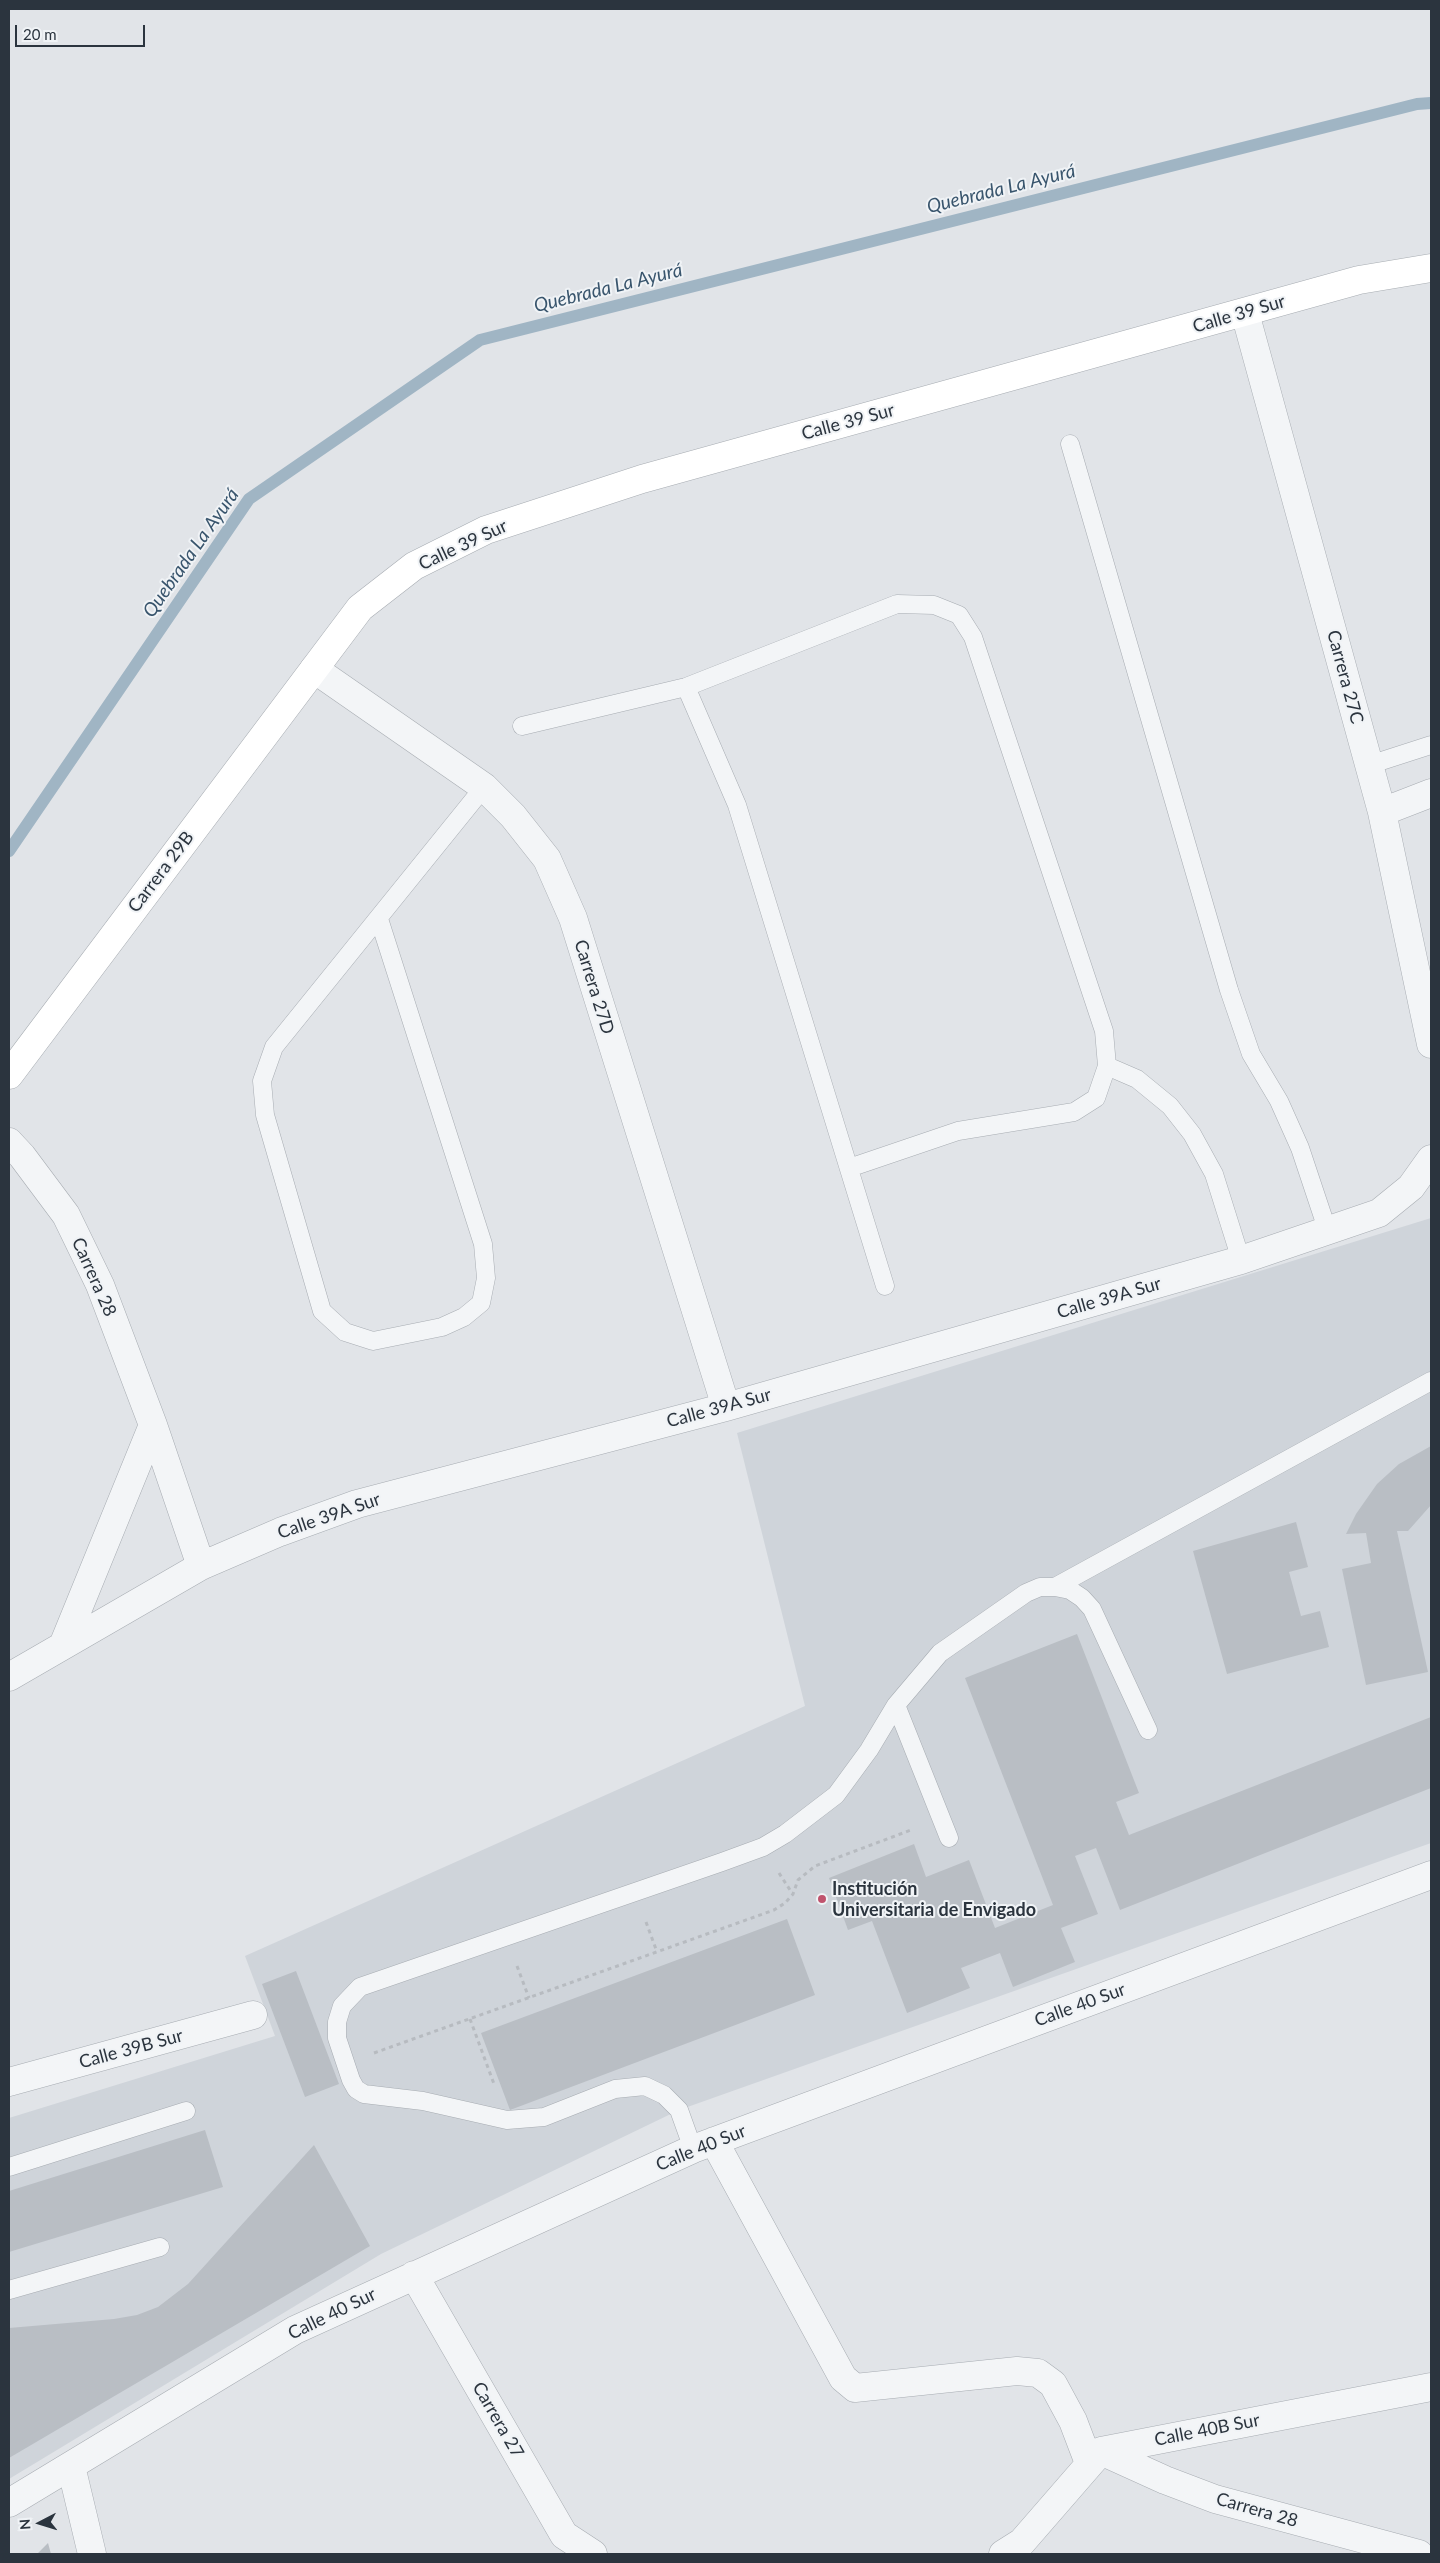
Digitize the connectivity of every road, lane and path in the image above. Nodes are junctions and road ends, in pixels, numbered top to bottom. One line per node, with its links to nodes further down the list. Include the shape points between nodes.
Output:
1 (1431, 268): 2 (street, Calle 39 Sur, via 1359,280)
2 (1245, 313): 4 (street, Calle 39 Sur, via 651,477 486,530 414,566 360,608); 8 (street, Carrera 27C)
3 (1070, 444): 19 (lane, via 1229,990 1252,1054 1279,1101 1300,1148)
4 (314, 669): 9 (street, Carrera 27D); 15 (street, Carrera 29B)
5 (686, 687): 6 (lane); 14 (lane, via 897,604 934,605 959,615 973,637 1104,1031); 18 (lane, via 737,805)
6 (522, 726)
7 (1431, 745): 8 (lane)
8 (1369, 764): 11 (street, Carrera 27C)
9 (484, 787): 12 (lane); 23 (street, Carrera 27D, via 548,859 573,918)
10 (1431, 793): 11 (street)
11 (1382, 812): 13 (street, Carrera 27C)
12 (379, 920): 12 (lane, via 274,1046 262,1081 264,1115 322,1311 345,1332 373,1341 442,1327 464,1317 482,1303 486,1278 483,1244)
13 (1431, 1044)
14 (1107, 1066): 18 (lane, via 1096,1098 1074,1112 958,1131); 20 (lane, via 1137,1079 1170,1106 1192,1134 1214,1174)
15 (9, 1075)
16 (9, 1142): 24 (street, Carrera 28, via 66,1215 100,1285)
17 (1431, 1159): 19 (street, Calle 39A Sur, via 1411,1187 1379,1213)
18 (849, 1168): 21 (lane)
19 (1328, 1232): 20 (street, Calle 39A Sur)
20 (1241, 1260): 23 (street, Calle 39A Sur)
21 (885, 1286)
22 (1431, 1381): 26 (lane)
23 (726, 1407): 25 (street, Calle 39A Sur, via 358,1504 280,1532)
24 (153, 1425): 25 (street, Carrera 28); 27 (street)
25 (201, 1566): 27 (street, Calle 39A Sur)
26 (1055, 1587): 29 (lane, via 1040,1587 1026,1593 940,1654); 30 (lane, via 1070,1590 1092,1609)
27 (64, 1643): 28 (street, Calle 39A Sur)
28 (9, 1677)
29 (896, 1705): 31 (lane); 36 (lane, via 836,1795 812,1816 762,1847 360,1987 342,2006 337,2022 337,2038)
30 (1148, 1730)
31 (942, 1819): 32 (lane); 35 (path, via 815,1866 798,1880 785,1903 774,1910)
32 (949, 1838)
33 (1431, 1875): 40 (street, Calle 40 Sur)
34 (253, 2015): 37 (street, Calle 39B Sur)
35 (470, 2019): 36 (path); 39 (path)
36 (346, 2064): 39 (lane, via 356,2089 364,2094 414,2100)
37 (9, 2082)
38 (186, 2111): 41 (lane)
39 (507, 2120): 40 (lane, via 544,2117 615,2089 645,2086 664,2095)
40 (704, 2145): 43 (street, Calle 40 Sur); 46 (street, via 843,2378 855,2388 1017,2371 1038,2373 1053,2384)
41 (9, 2167)
42 (160, 2247): 44 (lane)
43 (414, 2275): 47 (street, Calle 40 Sur, via 295,2330); 51 (street, Carrera 27, via 564,2535)
44 (9, 2290)
45 (1431, 2387): 46 (street, Calle 40B Sur)
46 (1095, 2457): 49 (street); 52 (street, Carrera 28, via 1216,2499)
47 (71, 2466): 48 (street, Calle 40 Sur); 50 (street)
48 (9, 2503)
49 (1015, 2550)
50 (92, 2554)
51 (593, 2554)
52 (1419, 2554)

